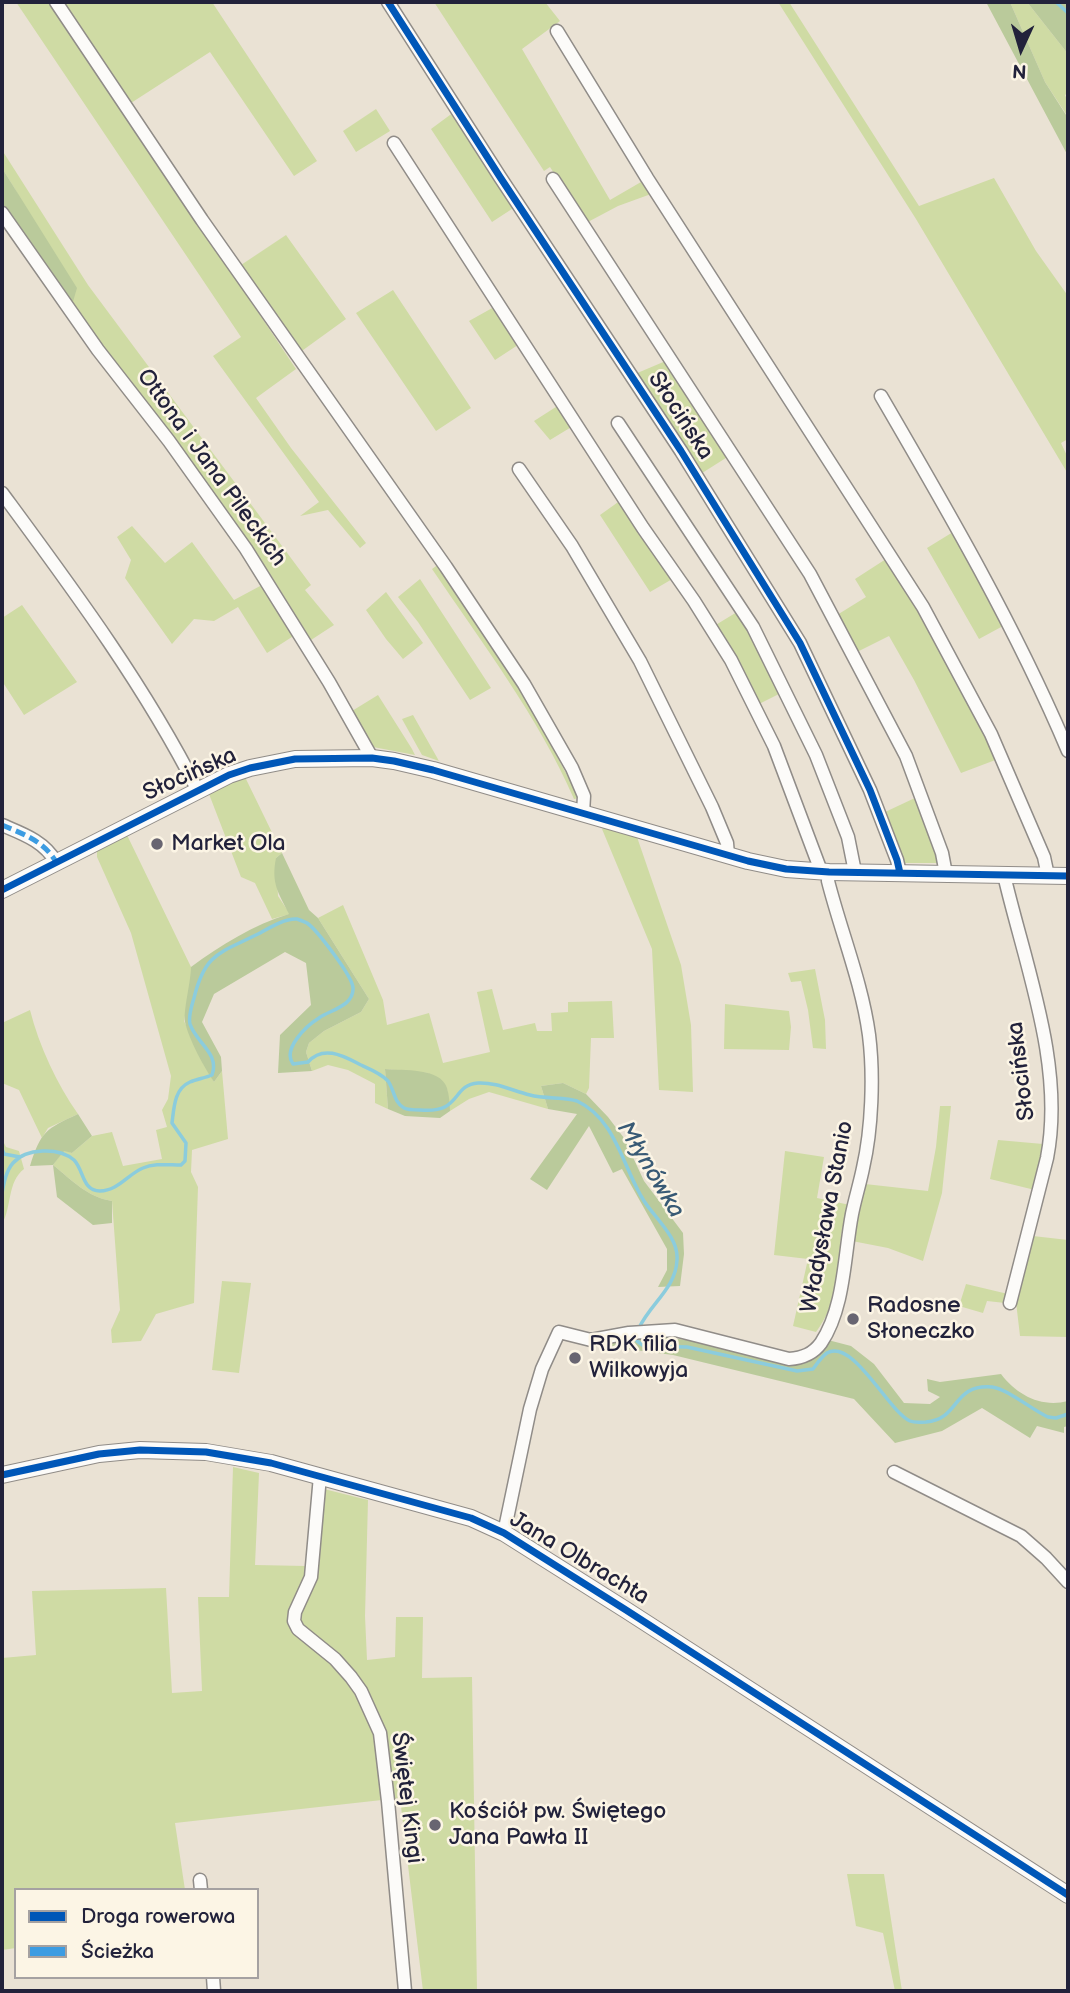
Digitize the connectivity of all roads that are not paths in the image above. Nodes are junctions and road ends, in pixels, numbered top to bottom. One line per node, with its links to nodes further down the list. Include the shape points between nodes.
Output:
1 (56, 2): 14 (street, via 524,684 580,786)
2 (388, 2): 20 (street, Słocińska, via 681,451 800,643 870,790)
3 (557, 31): 23 (street, via 923,607 991,734)
4 (394, 143): 18 (street, Władysława Stanio, via 731,660 774,746)
5 (553, 179): 21 (street, via 810,574 906,756)
6 (2, 212): 12 (street, Ottona i Jana Pileckich, via 246,549)
7 (881, 396): 11 (street, via 975,561)
8 (618, 423): 19 (street, via 753,627 816,755 848,837)
9 (519, 469): 16 (street, via 572,546 640,662 712,807)
10 (2, 493): 13 (street, Słocińska, via 140,688)
11 (1068, 751)
12 (372, 758): 13 (street, Słocińska, via 274,763); 14 (street, Słocińska, via 433,770)
13 (197, 789): 17 (street, Słocińska)
14 (583, 813): 16 (street, Słocińska)
15 (2, 825): 17 (street, via 33,838)
16 (728, 855): 18 (street, Słocińska, via 786,869)
17 (56, 862): 25 (street, Słocińska)
18 (825, 872): 19 (street, Słocińska); 27 (street, Władysława Stanio, via 869,1035 870,1094 864,1167 838,1298 820,1344 802,1358 789,1359 675,1330 591,1340)
19 (855, 872): 20 (street, Słocińska)
20 (900, 873): 21 (street, Słocińska)
21 (946, 874): 22 (street, Słocińska)
22 (1004, 875): 23 (street, Słocińska); 26 (street, Słocińska, via 1038,1010 1052,1112 1047,1157)
23 (1048, 876): 24 (street, Słocińska)
24 (1068, 876)
25 (2, 890)
26 (1010, 1303)
27 (559, 1332): 31 (street, Jana Olbrachta, via 530,1409)
28 (894, 1472): 32 (street, via 1021,1536)
29 (2, 1475): 30 (street, Jana Olbrachta, via 99,1454 175,1450 232,1455)
30 (320, 1476): 31 (street, Jana Olbrachta, via 454,1513); 34 (street, Świętej Kingi, via 311,1577 294,1621 351,1677 380,1733)
31 (504, 1534): 33 (street, Jana Olbrachta)
32 (1068, 1582)
33 (1068, 1895)
34 (405, 1991)

